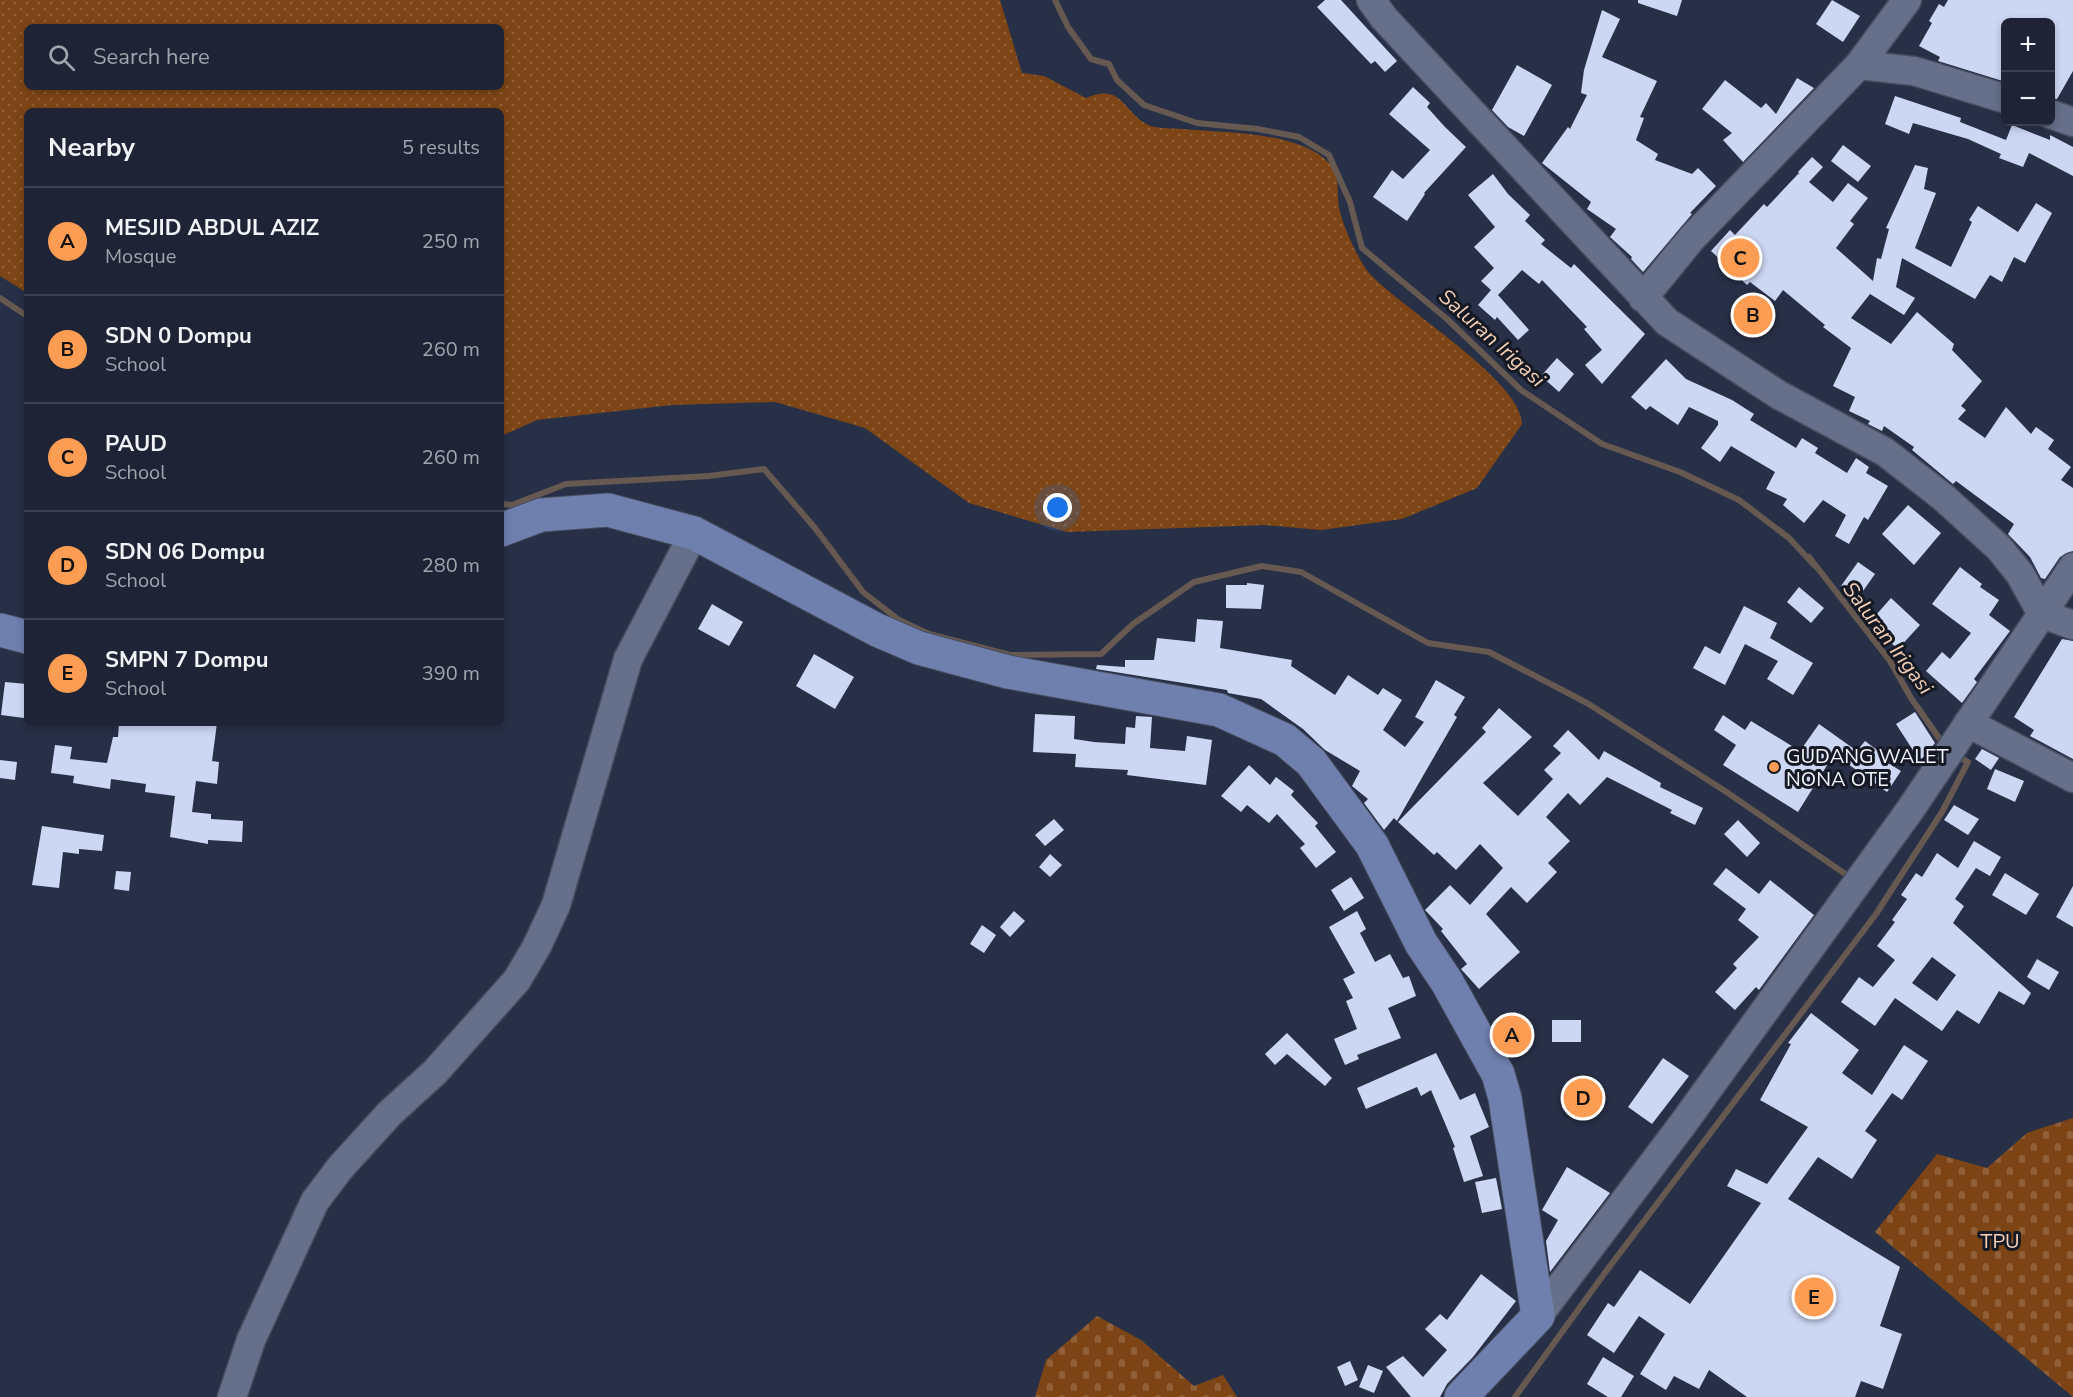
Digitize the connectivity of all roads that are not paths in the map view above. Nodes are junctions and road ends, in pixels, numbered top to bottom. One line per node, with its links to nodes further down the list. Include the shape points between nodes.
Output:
1 (1371, 0): 7 (street)
2 (1907, 0): 3 (street)
3 (1859, 65): 4 (street, via 1914,71); 7 (street, via 1692,238)
4 (2001, 97)
5 (2055, 116): 6 (street)
6 (2073, 122)
7 (1643, 298): 11 (street, via 1667,322 1779,395 1885,452 1935,491 1999,548 2020,574)
8 (504, 529): 9 (main road, via 542,514 608,510)
9 (694, 533): 17 (main road, via 919,648 1008,672 1219,710 1285,740 1311,762 1372,845 1421,943 1498,1074); 18 (street, via 628,659 556,905 537,946 517,981 435,1072 389,1114 315,1201 251,1340)
10 (2073, 567): 11 (street)
11 (2042, 614): 12 (street); 15 (street)
12 (2073, 625)
13 (0, 630): 14 (main road)
14 (24, 636)
15 (1968, 723): 16 (street); 17 (street, via 1910,810)
16 (2073, 777)
17 (1538, 1316): 19 (main road)
18 (232, 1397)
19 (1461, 1397)

